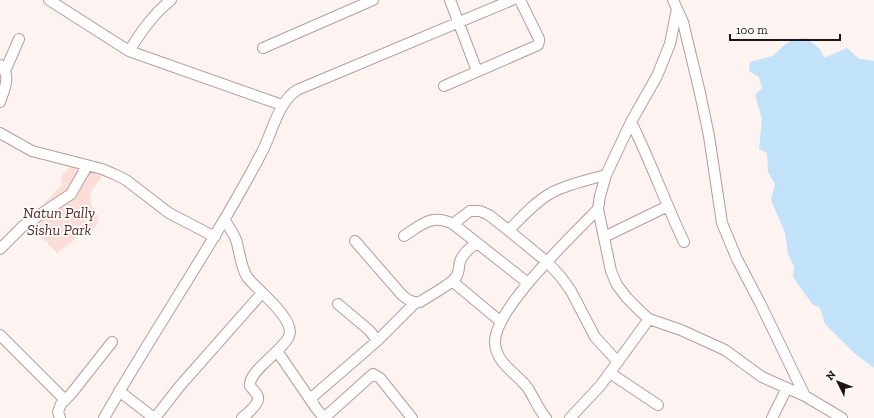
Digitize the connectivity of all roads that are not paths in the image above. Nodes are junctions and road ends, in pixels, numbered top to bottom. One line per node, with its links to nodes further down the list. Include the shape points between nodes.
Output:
1 (48, 0): 11 (street)
2 (170, 0): 11 (street, via 150,20)
3 (373, 0): 10 (street)
4 (450, 0): 8 (street)
5 (512, 0): 8 (street)
6 (520, 0): 13 (street, via 539,44)
7 (675, 4): 17 (street, via 670,44 657,76); 49 (street, via 683,22 709,136 722,223 737,259)
8 (459, 22): 13 (street); 16 (street, via 297,90 290,94)
9 (19, 39): 12 (street)
10 (263, 48)
11 (129, 51): 16 (street)
12 (2, 68): 15 (street, via 7,80)
13 (478, 71): 14 (street)
14 (444, 86)
15 (0, 102)
16 (282, 105): 23 (street, via 269,139)
17 (631, 122): 20 (street); 21 (street)
18 (0, 133): 19 (street, via 32,152)
19 (87, 166): 27 (street, via 119,176 169,214); 32 (street, via 71,194 23,226)
20 (606, 175): 22 (street); 25 (street, via 569,185 550,194)
21 (668, 206): 28 (street); 30 (street)
22 (598, 209): 28 (street); 33 (street)
23 (225, 221): 27 (street); 36 (street, via 235,238 244,271 252,284)
24 (452, 224): 25 (street, via 470,211 480,211); 26 (street, via 445,220 432,220); 31 (street)
25 (509, 230): 33 (street)
26 (404, 236)
27 (215, 237): 48 (street)
28 (604, 237): 39 (street, via 611,271 617,284 627,298)
29 (355, 241): 37 (street, via 402,295)
30 (684, 242)
31 (476, 243): 34 (street, via 465,253 459,263 459,272); 35 (street)
32 (0, 249)
33 (547, 262): 35 (street); 45 (street, via 571,291 595,337)
34 (452, 281): 37 (street); 40 (street)
35 (528, 283): 40 (street)
36 (262, 293): 44 (street, via 282,312 288,322 289,336); 56 (street)
37 (415, 303): 42 (street)
38 (338, 304): 42 (street, via 370,331)
39 (650, 319): 45 (street); 47 (street, via 725,350 762,377)
40 (501, 322): 59 (street, via 495,343 498,354 526,386)
41 (0, 335): 51 (street)
42 (376, 341): 50 (street)
43 (112, 342): 51 (street)
44 (277, 351): 50 (street); 53 (street, via 251,378 250,386 259,399)
45 (618, 362): 46 (street)
46 (610, 372): 52 (street); 60 (street)
47 (787, 388): 49 (street); 61 (street)
48 (119, 391): 55 (street); 56 (street)
49 (805, 396): 62 (street)
50 (310, 399): 57 (street)
51 (65, 400): 54 (street, via 58,408)
52 (658, 405)
53 (248, 416)
54 (60, 418)
55 (104, 418)
56 (154, 418)
57 (324, 418): 58 (street, via 373,374 380,378)
58 (412, 418)
59 (546, 418)
60 (570, 418)
61 (772, 418)
62 (842, 418)

